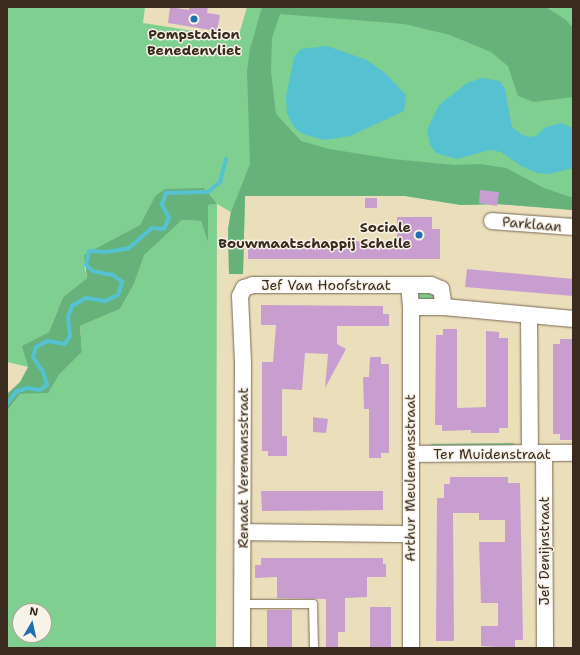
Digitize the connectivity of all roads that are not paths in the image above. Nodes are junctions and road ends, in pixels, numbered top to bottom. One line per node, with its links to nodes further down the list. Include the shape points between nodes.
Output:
1 (492, 221): 2 (street, Parklaan)
2 (573, 228)
3 (409, 285): 4 (street, Jef Van Hoofstraat, via 253,285); 5 (street, Jef Van Hoofstraat); 6 (street, Jef Van Hoofstraat, via 438,286)
4 (244, 288): 12 (street, Renaat Veremansstraat, via 240,296)
5 (411, 307): 6 (street); 11 (street, Arthur Meulemensstraat)
6 (444, 307): 7 (street)
7 (529, 315): 8 (street); 9 (street, Jef Denijnstraat)
8 (573, 319)
9 (537, 453): 10 (street, Ter Muidenstraat); 11 (street, Ter Muidenstraat); 18 (street, Jef Denijnstraat)
10 (573, 453)
11 (411, 454): 13 (street, Arthur Meulemensstraat)
12 (243, 532): 13 (street); 14 (street, Renaat Veremansstraat)
13 (410, 534): 17 (street, Arthur Meulemensstraat)
14 (240, 604): 15 (street, Renaat Veremansstraat); 16 (lane, via 313,604)
15 (242, 648)
16 (314, 648)
17 (411, 648)
18 (545, 648)

